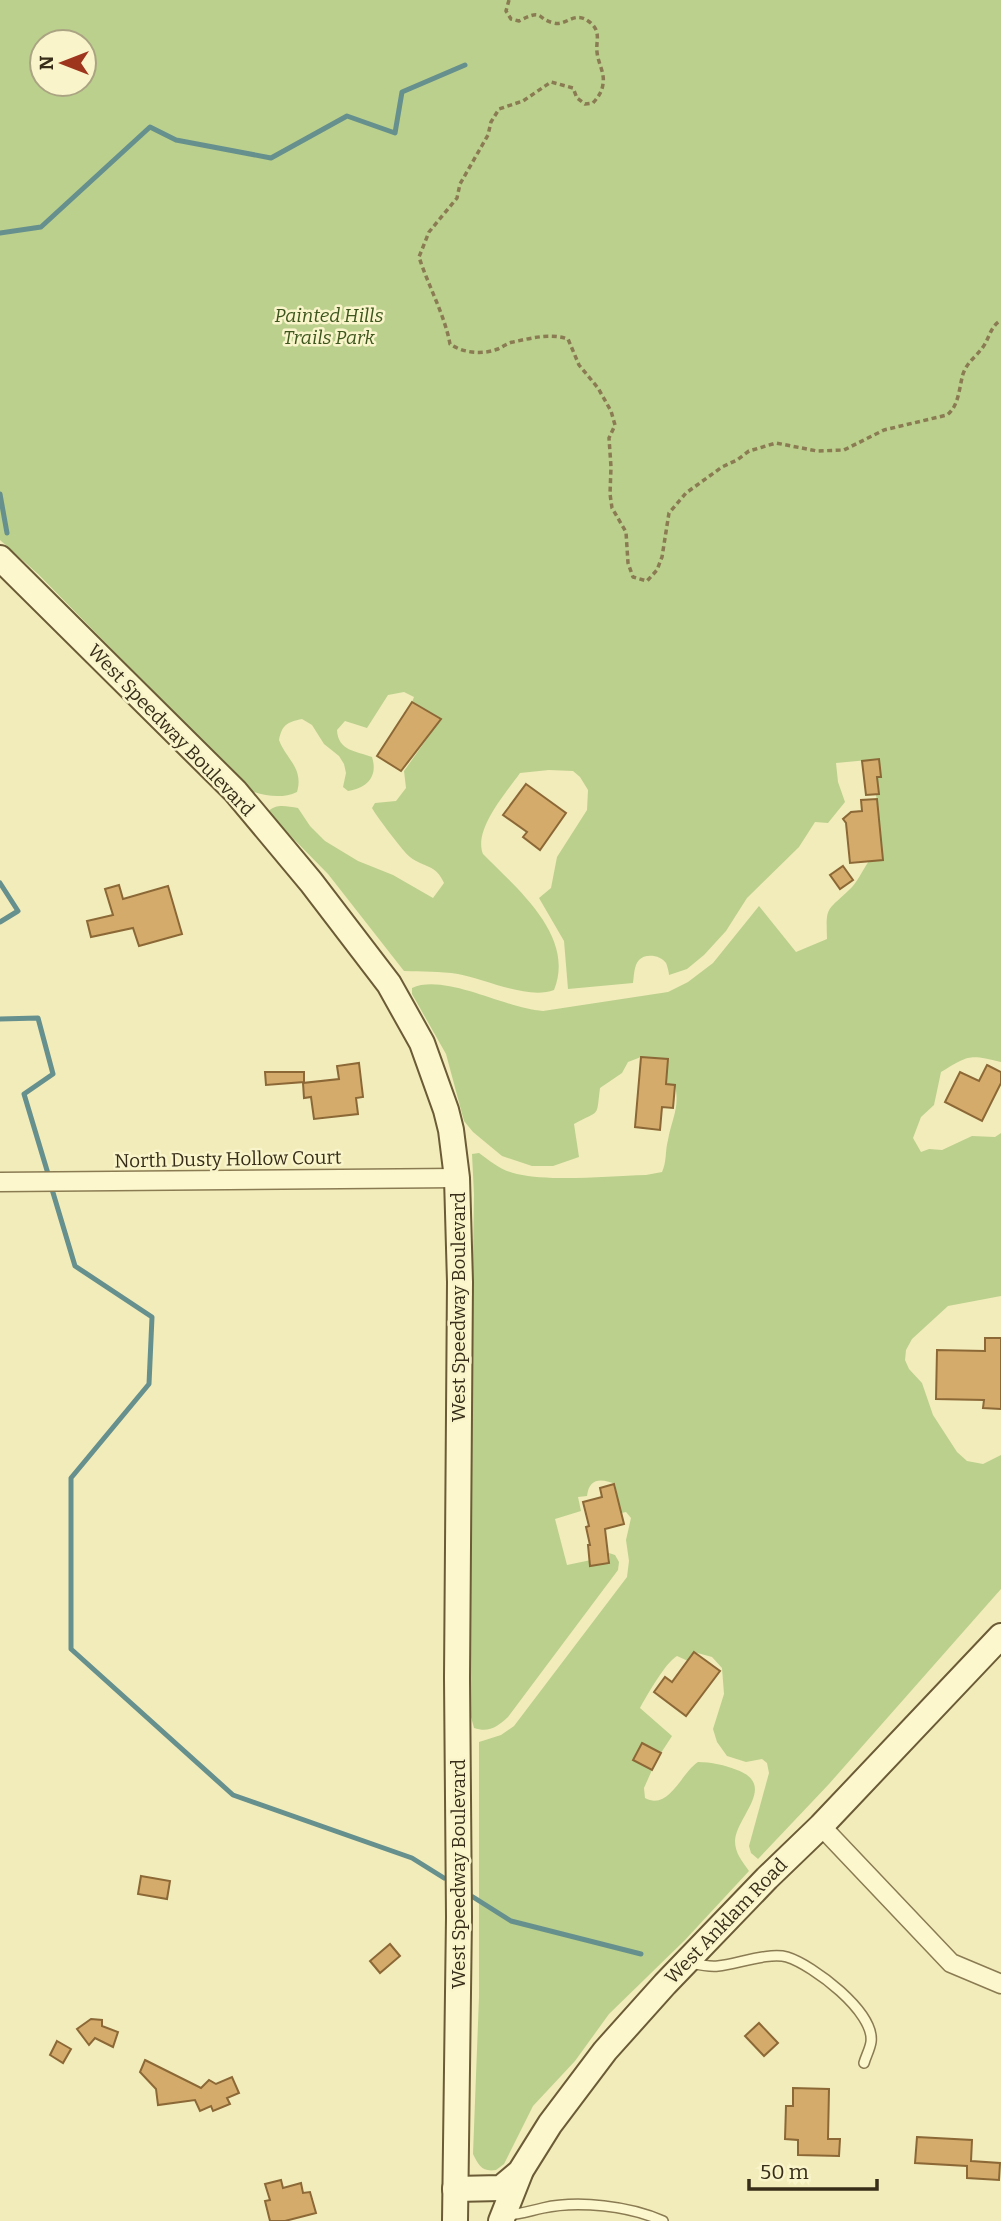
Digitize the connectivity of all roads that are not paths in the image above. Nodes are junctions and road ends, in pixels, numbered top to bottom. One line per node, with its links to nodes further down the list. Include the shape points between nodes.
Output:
1 (0, 558): 2 (main road, West Speedway Boulevard, via 234,791 362,946 389,984 426,1053 449,1120)
2 (457, 1178): 3 (street, North Dusty Hollow Court); 10 (main road, West Speedway Boulevard)
3 (0, 1182)
4 (1001, 1636): 5 (main road, West Anklam Road)
5 (821, 1826): 6 (main road, West Anklam Road); 7 (street, via 951,1963)
6 (686, 1962): 8 (lane, via 714,1967 786,1957 808,1968 848,1996 864,2019 872,2040); 9 (main road, West Anklam Road, via 606,2051)
7 (1001, 1984)
8 (864, 2063)
9 (520, 2172): 10 (main road, West Anklam Road, via 501,2188); 11 (main road)
10 (455, 2189): 12 (main road, West Speedway Boulevard)
11 (514, 2218): 13 (lane, via 544,2208 592,2204)
12 (455, 2221)
13 (663, 2221)

